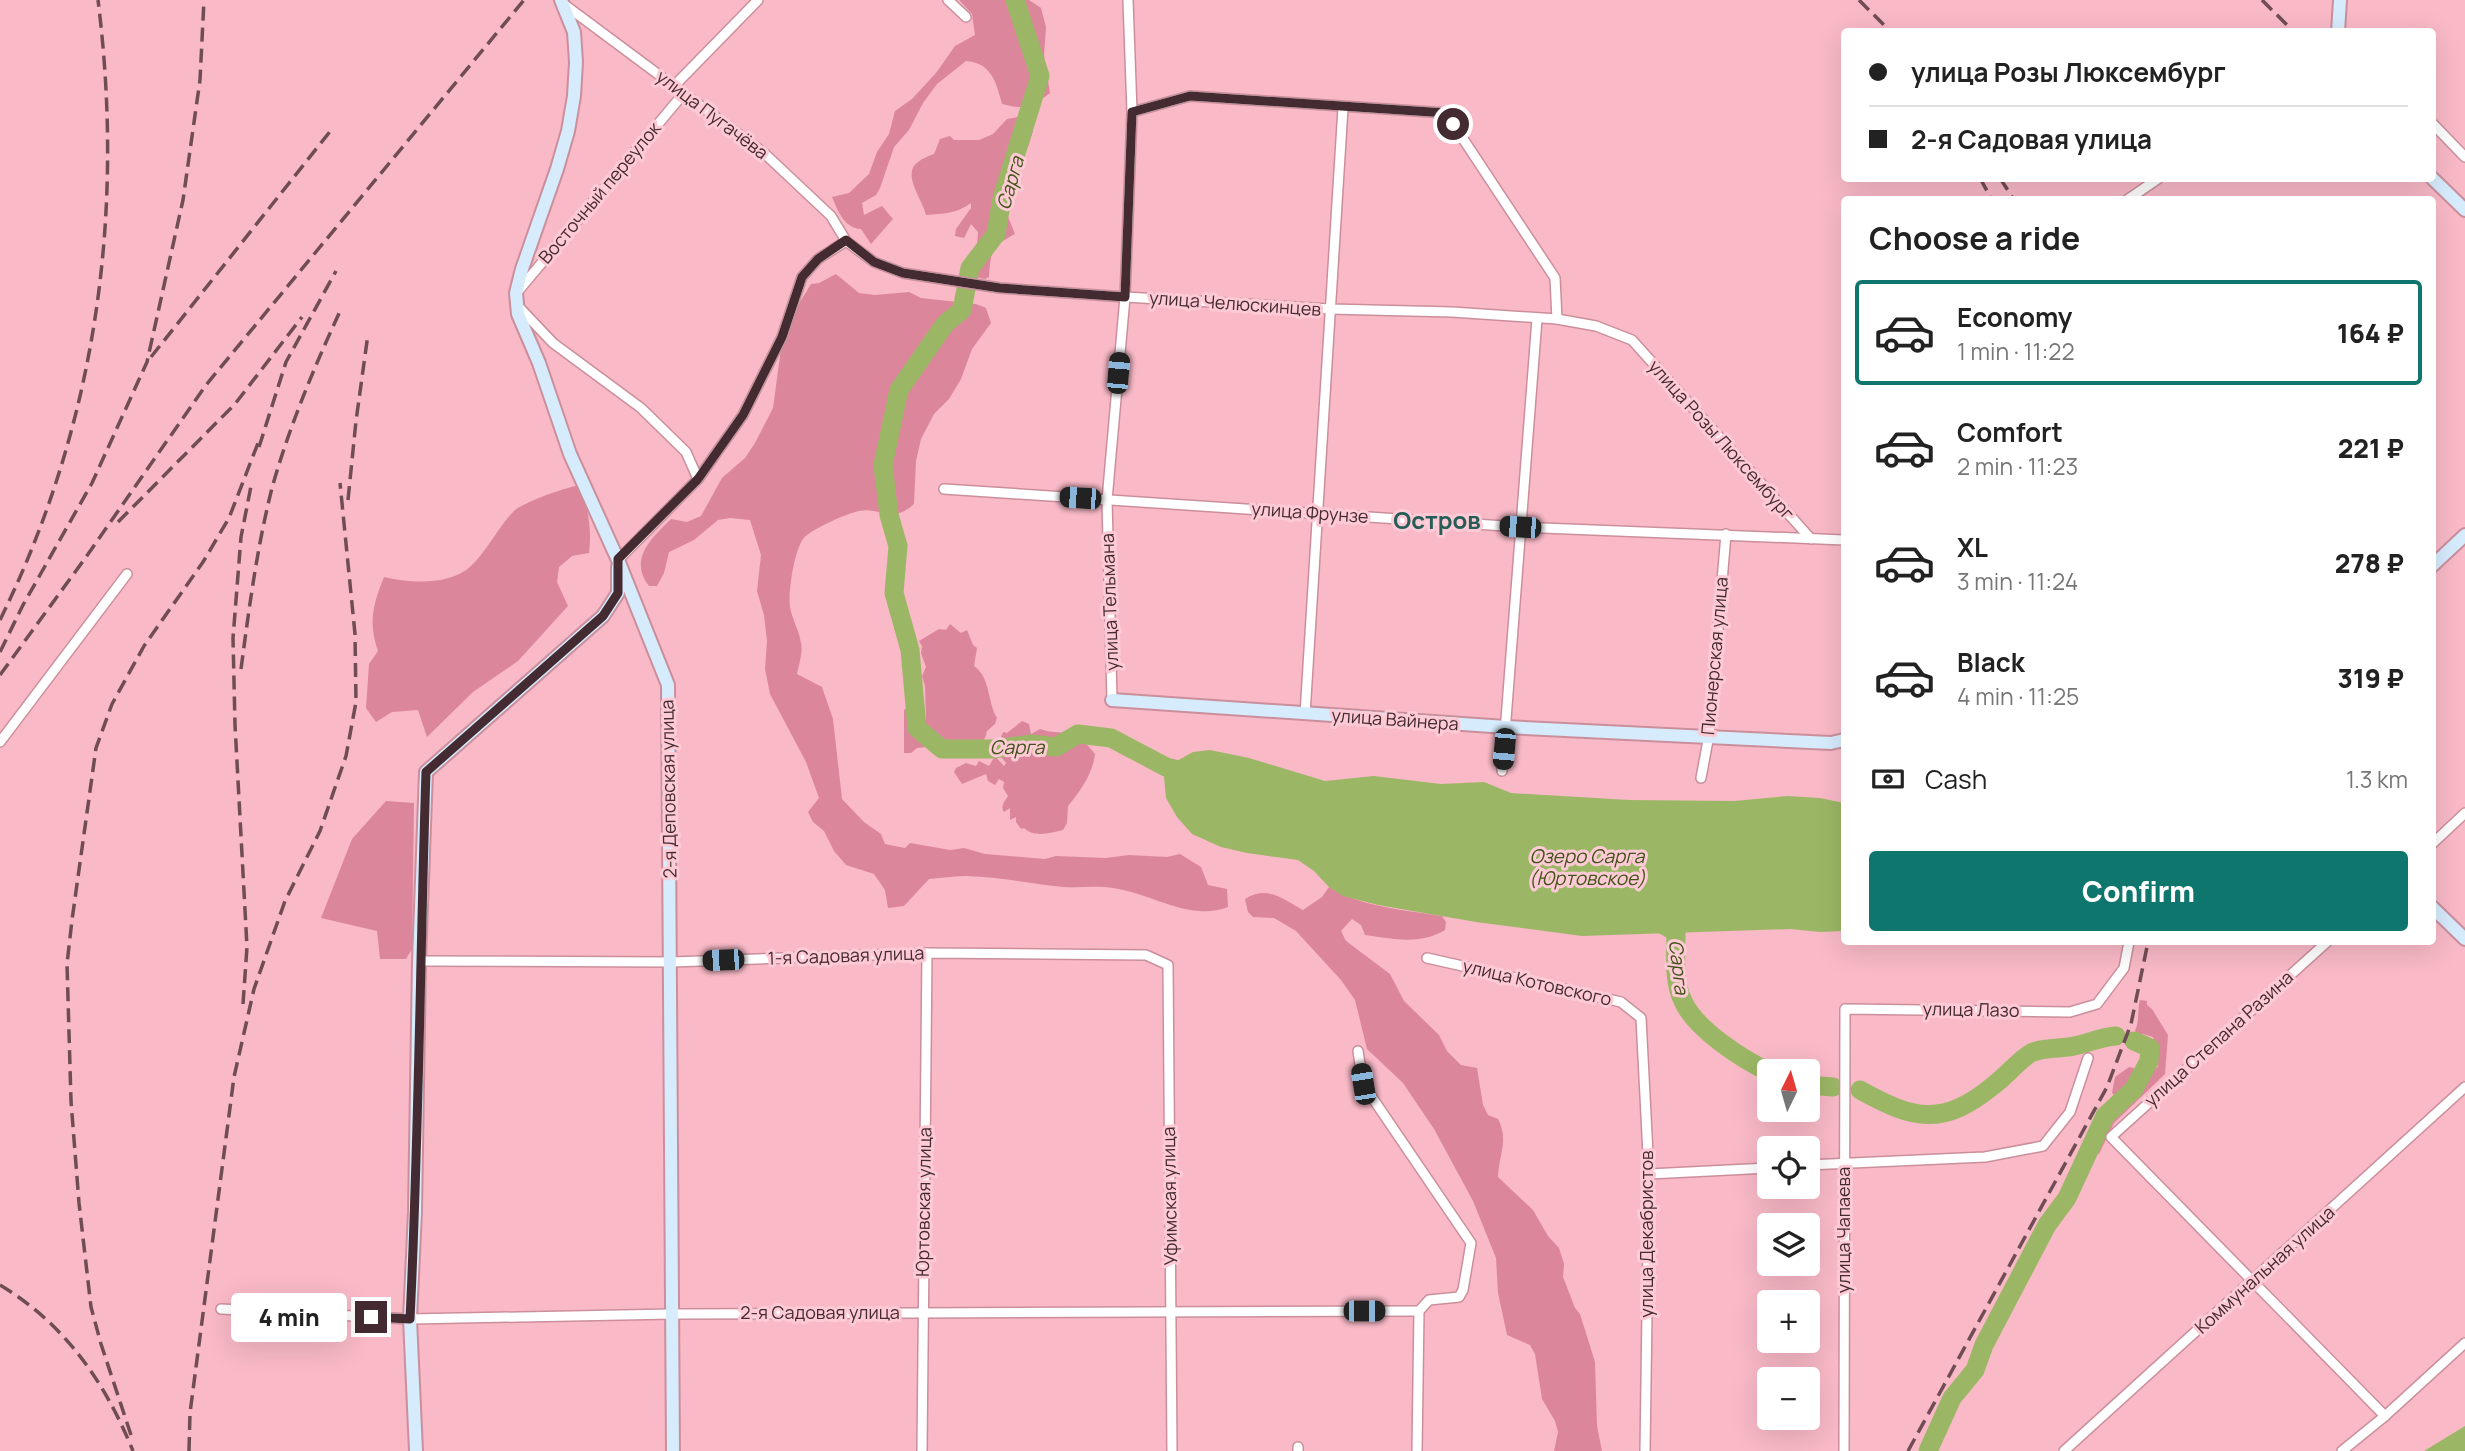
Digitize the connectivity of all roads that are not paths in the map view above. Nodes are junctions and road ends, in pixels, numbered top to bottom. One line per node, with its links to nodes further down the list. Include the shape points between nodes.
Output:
1 (758, 0): 8 (street)
2 (948, 0): 6 (street)
3 (1128, 0): 11 (street, улица Тельмана)
4 (2340, 0): 7 (street)
5 (563, 2): 8 (street, улица Пугачёва); 20 (street, via 573,32 574,96 568,131 522,269)
6 (966, 17)
7 (2339, 28)
8 (674, 86): 9 (street, улица Пугачёва)
9 (684, 93): 18 (street, улица Пугачёва, via 764,153 831,216); 20 (street, Восточный переулок)
10 (1343, 108): 11 (street, via 1190,96); 21 (street); 23 (street, via 1446,113 1555,278)
11 (1132, 112): 19 (street, улица Тельмана)
12 (2436, 127): 13 (street)
13 (2465, 157)
14 (2154, 182): 16 (street)
15 (2436, 182): 17 (street)
16 (2133, 196)
17 (2465, 210)
18 (846, 240): 19 (street, улица Челюскинцев, via 874,262 903,273 986,286); 25 (street, via 802,277 782,337 743,415)
19 (1125, 297): 21 (street, улица Челюскинцев); 27 (street, улица Тельмана)
20 (517, 299): 25 (street, via 553,343 642,408 686,452); 34 (street, 2-я Деповская улица, via 518,314 570,454)
21 (1330, 309): 22 (street, улица Челюскинцев); 28 (street)
22 (1537, 319): 23 (street, улица Челюскинцев); 29 (street)
23 (1557, 319): 24 (street, улица Челюскинцев, via 1596,326)
24 (1632, 340): 32 (street, улица Розы Люксембург)
25 (698, 479): 34 (street)
26 (944, 489): 27 (street, улица Фрунзе)
27 (1107, 500): 28 (street, улица Фрунзе); 37 (street, улица Тельмана)
28 (1318, 513): 29 (street, улица Фрунзе); 38 (street)
29 (1520, 527): 30 (street, улица Фрунзе); 39 (street)
30 (1726, 534): 32 (street, улица Фрунзе); 40 (street, Пионерская улица)
31 (2465, 535): 35 (street)
32 (1811, 539): 33 (street, улица Фрунзе)
33 (1841, 540)
34 (618, 559): 54 (street, via 618,593 603,616 426,772); 55 (street, 2-я Деповская улица, via 668,685)
35 (2436, 562)
36 (127, 574): 42 (street)
37 (1112, 701): 38 (street, улица Вайнера)
38 (1305, 714): 39 (street, улица Вайнера)
39 (1506, 727): 40 (street, улица Вайнера); 43 (street)
40 (1709, 735): 41 (street, улица Вайнера); 44 (street, Пионерская улица)
41 (1841, 741)
42 (0, 742)
43 (1502, 771)
44 (1701, 778)
45 (2465, 813): 46 (street)
46 (2436, 840)
47 (2436, 911): 48 (street)
48 (2465, 939)
49 (2128, 945): 56 (street, улица Лазо, via 2124,968 2097,1004 2070,1012)
50 (2324, 945): 65 (street, улица Степана Разина, via 2111,1137)
51 (927, 953): 52 (street, 1-я Садовая улица); 55 (street, 1-я Садовая улица); 68 (street, Юртовская улица)
52 (1146, 954): 69 (street, Уфимская улица, via 1168,965)
53 (1427, 958): 57 (street, улица Котовского, via 1621,1002)
54 (419, 961): 55 (street, 1-я Садовая улица); 71 (street)
55 (671, 962): 70 (street, 2-я Деповская улица)
56 (1845, 1009): 61 (street, улица Чапаева)
57 (1641, 1018): 64 (street, улица Декабристов)
58 (1358, 1051): 67 (street, via 1363,1084 1471,1243 1459,1297 1429,1300)
59 (2088, 1058): 61 (street, via 2070,1112 2043,1146 1985,1157)
60 (2465, 1087): 65 (street, Коммунальная улица)
61 (1845, 1163): 62 (street); 80 (street, улица Чапаева)
62 (1820, 1164)
63 (1757, 1168): 64 (street)
64 (1649, 1174): 79 (street, улица Декабристов)
65 (2252, 1283): 73 (street); 81 (street, Коммунальная улица)
66 (220, 1310): 71 (street, 2-я Садовая улица)
67 (1419, 1311): 69 (street, 2-я Садовая улица); 78 (street)
68 (923, 1312): 69 (street, 2-я Садовая улица); 70 (street, 2-я Садовая улица); 76 (street, Юртовская улица)
69 (1171, 1312): 77 (street, Уфимская улица)
70 (672, 1314): 71 (street, 2-я Садовая улица); 75 (street, 2-я Деповская улица)
71 (410, 1319): 74 (street)
72 (2465, 1343): 73 (street)
73 (2385, 1416): 82 (street)
74 (416, 1451)
75 (673, 1451)
76 (922, 1451)
77 (1172, 1451)
78 (1417, 1451)
79 (1645, 1451)
80 (1844, 1451)
81 (2064, 1451)
82 (2342, 1451)

